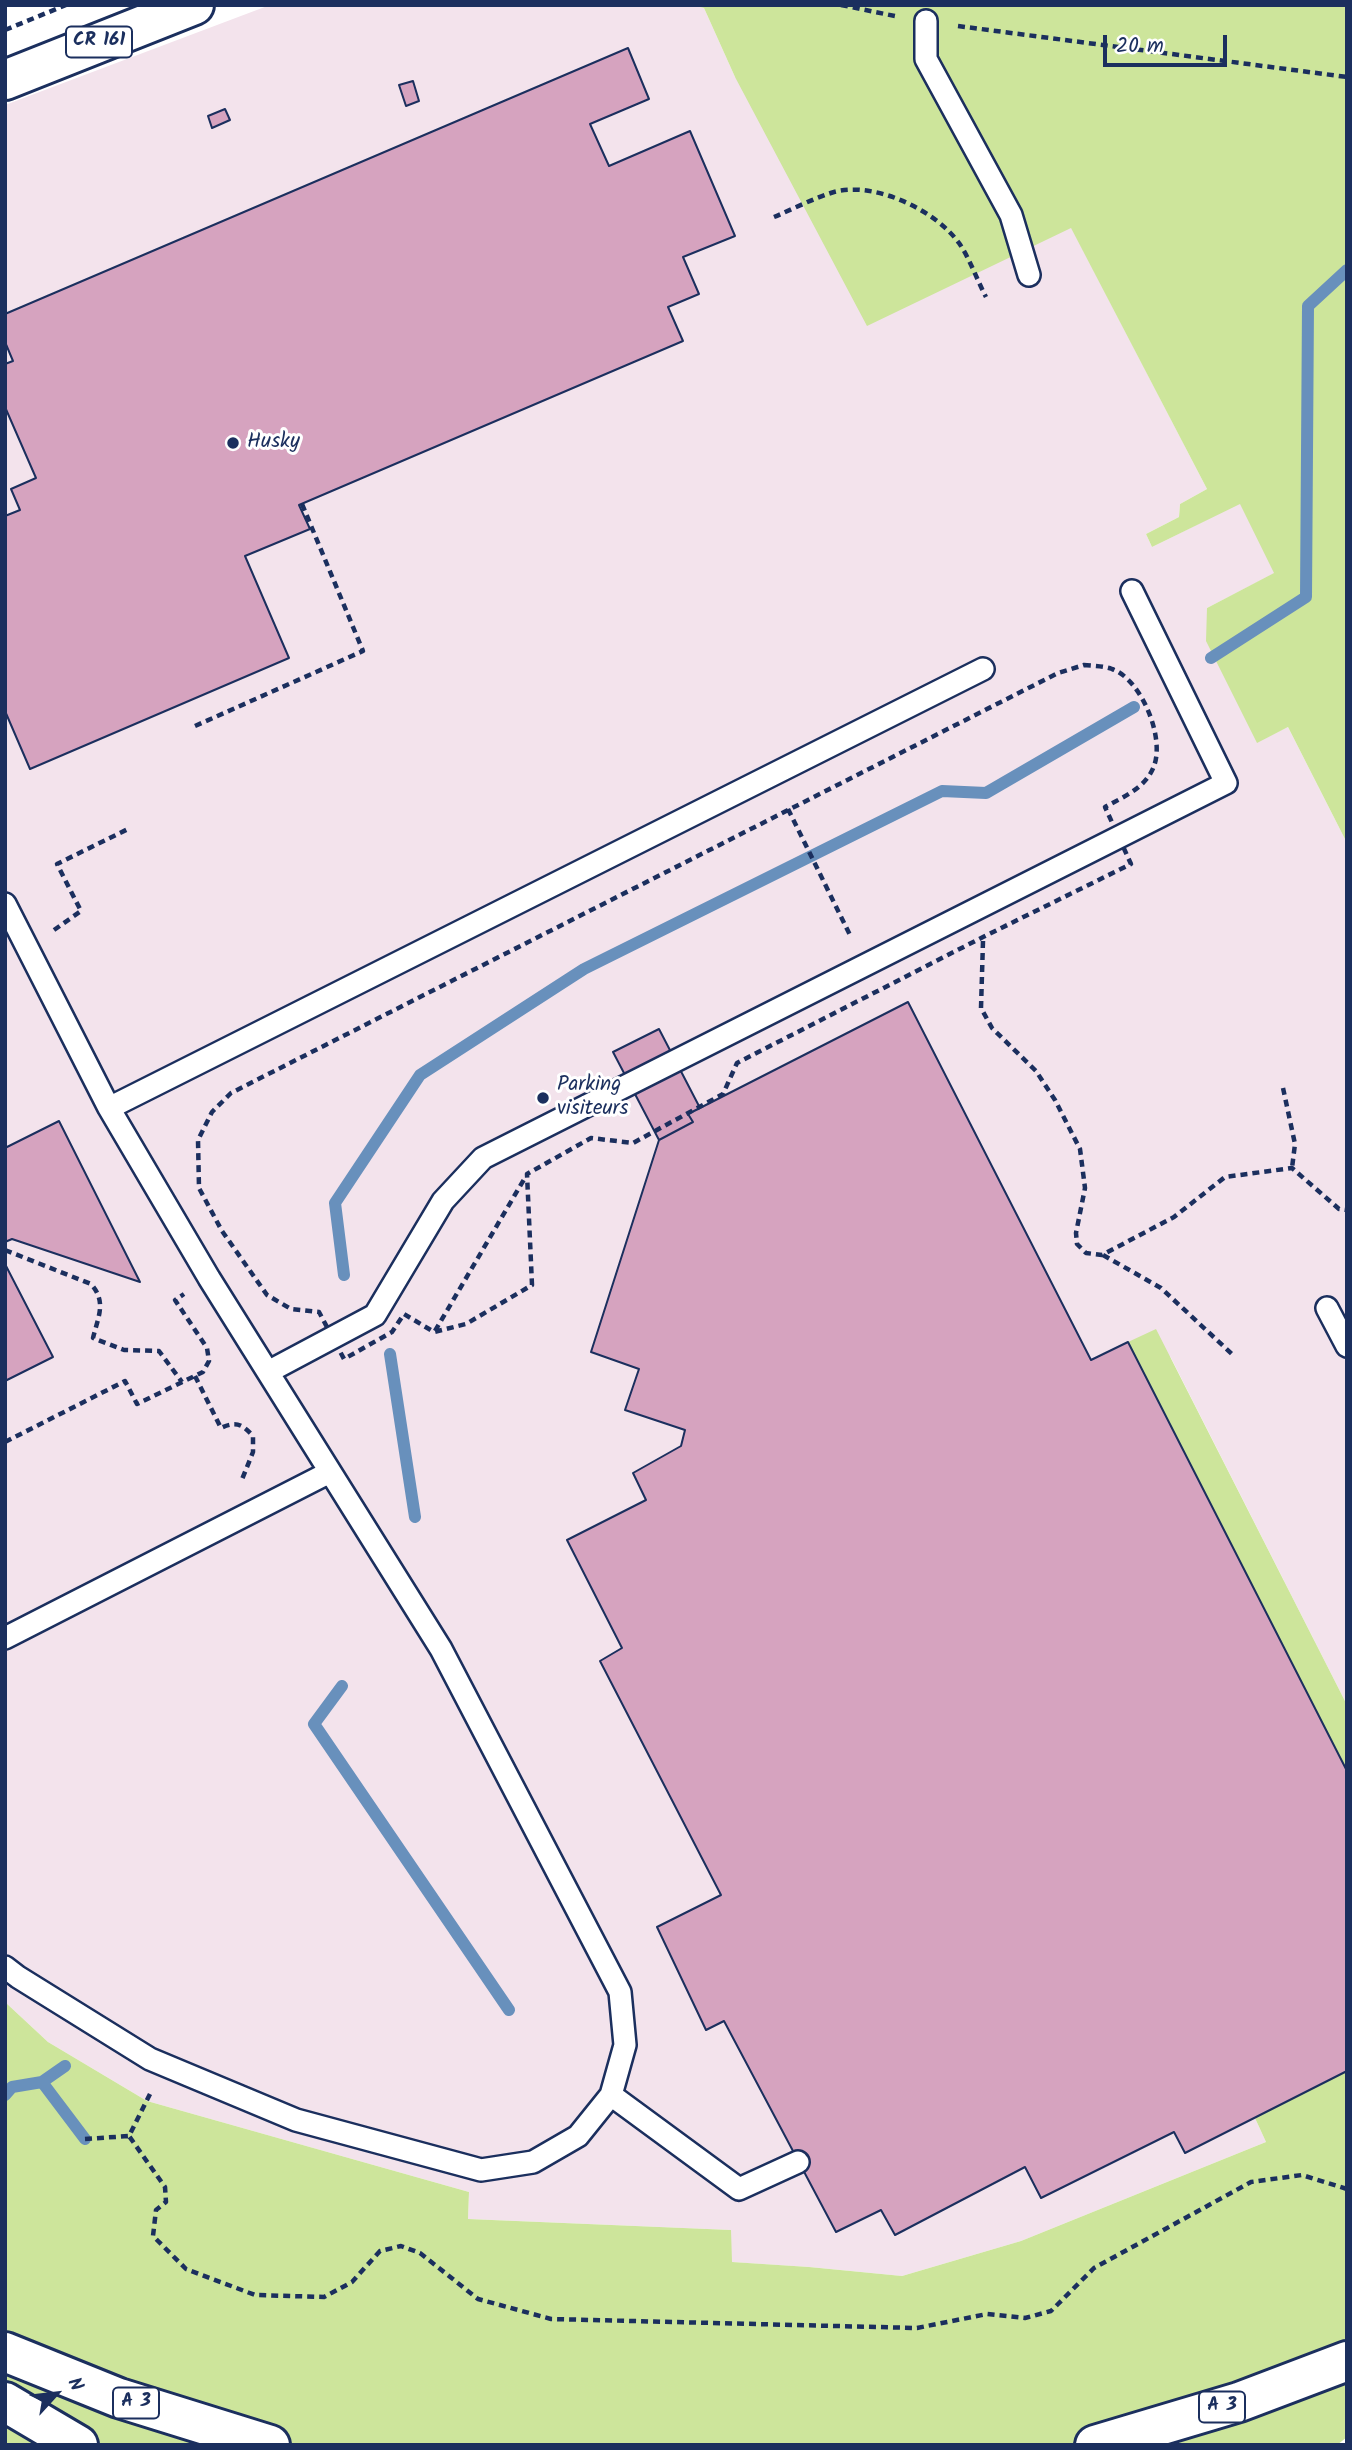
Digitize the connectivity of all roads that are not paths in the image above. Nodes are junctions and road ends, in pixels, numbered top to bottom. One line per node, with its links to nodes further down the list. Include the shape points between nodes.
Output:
1 (194, 5): 3 (main road, CR 161)
2 (926, 21): 4 (lane, via 926,59 1011,215)
3 (5, 80)
4 (1029, 275)
5 (1132, 591): 11 (lane, via 1226,783 483,1158 443,1201 375,1315)
6 (983, 669): 8 (lane)
7 (5, 904): 8 (lane)
8 (109, 1108): 11 (lane)
9 (1327, 1308): 10 (lane)
10 (1347, 1346)
11 (268, 1373): 12 (lane)
12 (330, 1472): 13 (lane); 15 (lane, via 442,1649 620,1992 625,2045)
13 (5, 1638)
14 (5, 1967): 15 (lane, via 164,2065 296,2120 481,2170 533,2162 578,2136)
15 (611, 2095): 16 (lane, via 739,2189)
16 (798, 2162)
17 (5, 2352): 21 (main road, A 3, via 120,2398)
18 (1347, 2361): 22 (main road, A 3, via 1239,2402)
19 (5, 2402): 20 (main road)
20 (78, 2445)
21 (270, 2445)
22 (1095, 2445)

